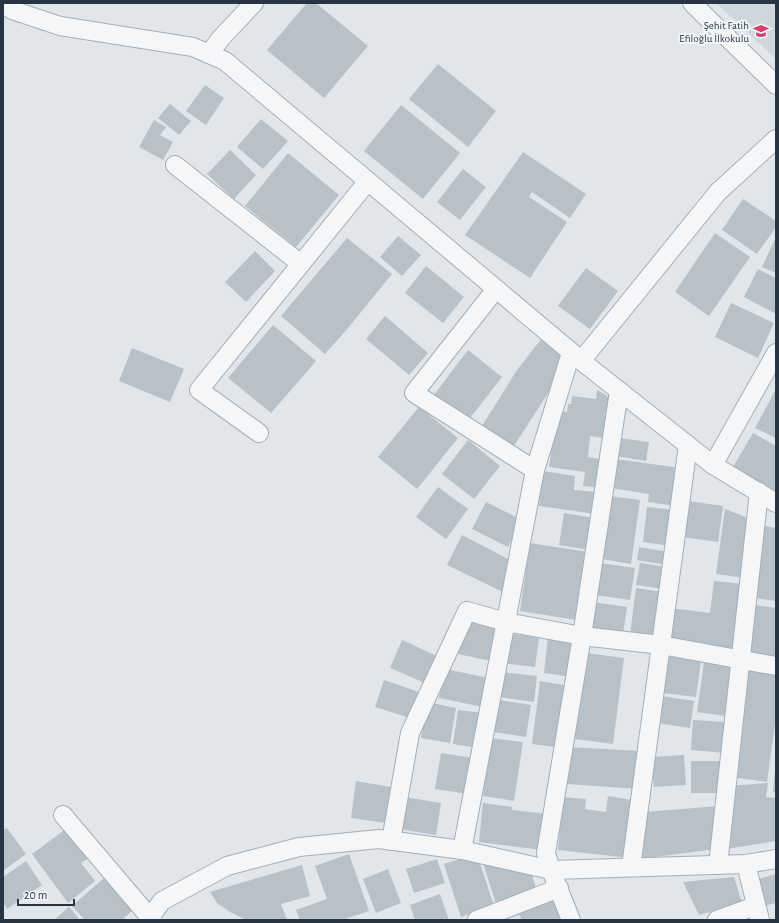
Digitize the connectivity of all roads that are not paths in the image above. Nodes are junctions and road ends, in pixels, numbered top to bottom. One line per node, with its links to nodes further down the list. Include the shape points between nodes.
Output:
1 (254, 3): 4 (street)
2 (692, 3): 5 (street)
3 (3, 4): 4 (street, via 12,10 60,26 193,47)
4 (209, 54): 8 (street, via 225,61)
5 (776, 85)
6 (776, 139): 12 (street, via 718,192)
7 (175, 165): 9 (street)
8 (368, 181): 9 (street); 10 (street)
9 (301, 264): 14 (street, via 199,390)
10 (496, 289): 12 (street); 17 (street, via 414,393)
11 (776, 353): 16 (street)
12 (576, 357): 13 (street); 17 (street)
13 (619, 391): 15 (street); 21 (street)
14 (259, 433)
15 (688, 445): 16 (street); 22 (street)
16 (713, 464): 18 (street)
17 (535, 470): 20 (street)
18 (759, 492): 19 (street); 23 (street)
19 (776, 503)
20 (506, 622): 21 (street); 26 (street, via 467,610 410,733); 27 (street)
21 (582, 636): 22 (street); 32 (street, via 546,853)
22 (661, 645): 23 (street); 31 (street)
23 (740, 659): 24 (street); 30 (street)
24 (776, 666)
25 (63, 815): 35 (street)
26 (391, 841): 27 (street); 35 (street, via 379,839 298,847 227,866 162,902)
27 (462, 850): 32 (street)
28 (776, 859): 29 (street)
29 (746, 864): 30 (street); 34 (street)
30 (718, 865): 31 (street)
31 (631, 868): 32 (street)
32 (551, 870): 33 (street)
33 (559, 888): 36 (street); 37 (street)
34 (758, 913): 38 (street)
35 (150, 919)
36 (477, 920)
37 (571, 920)
38 (717, 920)

